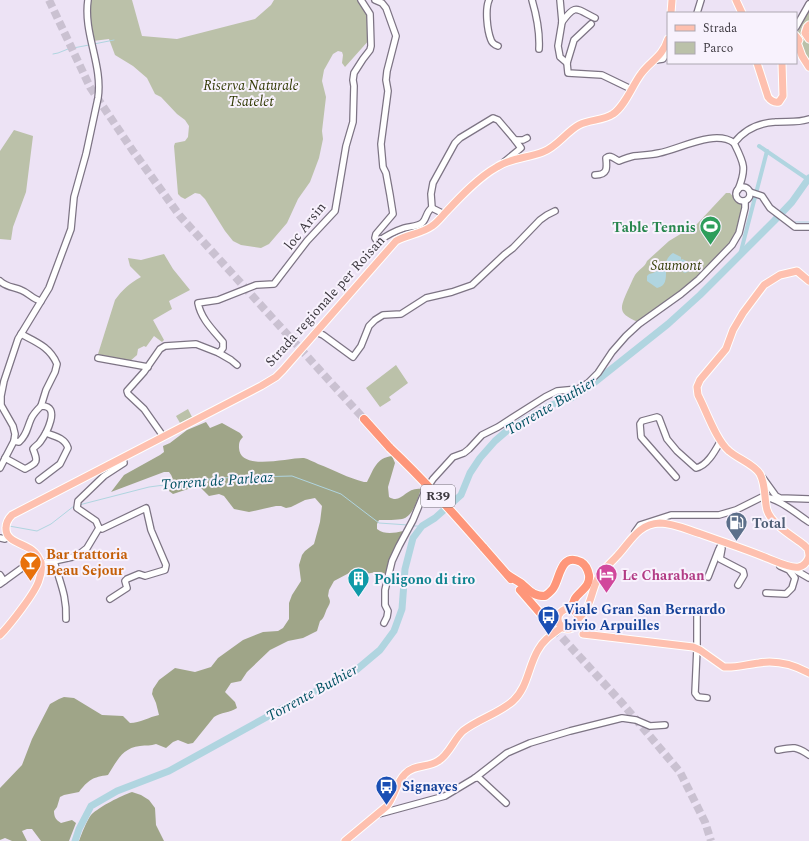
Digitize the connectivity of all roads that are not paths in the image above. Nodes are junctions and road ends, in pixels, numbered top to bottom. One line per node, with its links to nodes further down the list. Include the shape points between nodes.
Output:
1 (88, 0): 44 (street, via 88,24 99,92 74,197 71,229 49,288)
2 (361, 0): 47 (street, loc Arsin, via 370,14 371,46 352,80 353,122 346,146 335,211 307,241 274,284 256,285 218,300 198,303 199,311 222,342 223,348)
3 (374, 0): 38 (street, via 386,8 396,36 387,71 388,91 381,144 393,214 376,234 376,240 379,241 405,227 421,224 428,210)
4 (490, 0): 20 (street, via 487,7 489,31 491,40)
5 (532, 0): 21 (street, via 538,23)
6 (560, 0): 14 (street)
7 (672, 0): 11 (main road)
8 (701, 0): 12 (street)
9 (736, 0): 13 (main road)
10 (809, 4): 16 (street)
11 (671, 12)
12 (697, 12)
13 (742, 12)
14 (562, 22): 24 (street, via 558,46 560,57); 24 (street, via 572,10 577,9 593,21 574,40)
15 (809, 25): 17 (main road, via 805,33)
16 (797, 26)
17 (809, 39)
18 (667, 42): 23 (main road, Strada regionale per Roisan)
19 (797, 43): 27 (main road)
20 (498, 46)
21 (539, 49)
22 (667, 53): 23 (street, via 663,59)
23 (656, 60): 28 (main road, Strada regionale per Roisan, via 640,75)
24 (567, 63): 28 (street, via 568,73 602,75)
25 (757, 64): 26 (main road, via 768,97 776,103 783,96)
26 (782, 64)
27 (809, 67)
28 (631, 89): 33 (main road, Strada regionale per Roisan, via 612,115 578,125 544,152)
29 (809, 119): 32 (street, via 760,125 746,130)
30 (527, 138): 31 (street)
31 (515, 140): 33 (street, via 521,148); 38 (street, via 498,120 493,118 460,138 433,184)
32 (734, 143): 34 (street, via 729,139 720,138 619,161 608,156 604,174); 35 (street, via 744,166)
33 (504, 163): 40 (main road, Strada regionale per Roisan, via 488,172)
34 (595, 175)
35 (738, 190): 36 (street, via 743,187); 37 (street, via 738,198)
36 (754, 193): 37 (street); 41 (street, via 765,199 770,208 795,227)
37 (744, 201): 91 (street, via 744,214 739,233 732,245 699,279 626,336 588,382 578,389 557,391 544,397 482,435 469,449 453,457 433,479 392,561 386,582 387,617)
38 (432, 208): 40 (street)
39 (555, 211): 45 (street, via 543,217 472,285 426,298 400,314 383,315 375,320 353,357)
40 (444, 214): 45 (main road, Strada regionale per Roisan, via 426,230 400,238 390,246)
41 (809, 227)
42 (809, 281): 56 (main road, via 797,270 780,274 764,285 743,312 726,349 700,380 697,387 698,395)
43 (0, 282): 44 (street)
44 (41, 301): 46 (street)
45 (316, 332): 54 (main road, Strada regionale per Roisan, via 276,377)
46 (22, 333): 51 (street, via 43,345 57,364); 55 (street, via 0,400 2,409 14,429)
47 (219, 353): 49 (street); 50 (street, via 196,344 168,345 160,349)
48 (98, 358): 50 (street)
49 (237, 365)
50 (148, 367): 54 (street, via 127,392 144,409)
51 (41, 406): 53 (street, via 46,406 52,415); 55 (street, via 31,418 24,437 19,442)
52 (364, 419): 80 (highway, R39, bridge, via 445,503)
53 (46, 433): 57 (street, via 33,449 36,458 34,465 25,469); 62 (street, via 62,439 68,448 60,464)
54 (163, 436): 58 (main road, Strada regionale per Roisan)
55 (14, 440): 57 (street)
56 (720, 442): 60 (main road, via 729,452); 61 (street, via 707,461 696,468 667,439 659,418 642,420 641,437)
57 (5, 458): 59 (street)
58 (123, 458): 69 (street, via 124,463 104,476 79,499 77,505 96,521); 71 (main road, Strada regionale per Roisan, via 12,515 6,525)
59 (0, 468)
60 (760, 474): 63 (main road); 65 (street, via 776,496)
61 (676, 477)
62 (39, 480)
63 (764, 486): 64 (main road); 66 (street)
64 (765, 497): 66 (street); 67 (main road); 70 (street, via 719,515 671,515 640,525)
65 (806, 499)
66 (779, 502): 67 (street); 68 (street)
67 (767, 509): 74 (main road, via 775,522 808,549)
68 (809, 522)
69 (99, 528): 76 (street, via 83,552 72,558); 86 (street, via 102,529 146,508 151,530 166,565 165,570 145,576 139,574 125,580 127,588)
70 (635, 534): 73 (main road, via 647,526 665,523); 89 (main road, via 601,572 592,590 589,605 585,612)
71 (8, 537): 72 (street); 77 (main road, via 35,552)
72 (0, 538)
73 (721, 544): 75 (main road); 81 (street); 84 (street, via 720,559 743,571 744,575)
74 (809, 556): 78 (main road, via 804,565)
75 (768, 558): 78 (main road); 85 (street, via 789,570 795,578 792,588 786,594)
76 (54, 561): 77 (street); 88 (street, via 64,594)
77 (41, 564): 83 (street, via 22,568); 93 (main road, via 37,587)
78 (786, 565): 82 (street)
79 (0, 575): 83 (street)
80 (508, 575): 89 (highway, via 534,595 545,596 553,589 560,568 565,563 582,563 589,573 589,579 587,586 572,603); 90 (highway, R39)
81 (708, 577)
82 (809, 578)
83 (2, 582)
84 (738, 585)
85 (766, 593)
86 (110, 599)
87 (697, 610): 94 (street)
88 (66, 619)
89 (575, 619): 92 (main road, via 567,629); 92 (main road, via 568,608 561,611 558,616); 94 (main road, via 583,634)
90 (546, 620)
91 (384, 622)
92 (560, 624): 102 (main road, via 538,651 523,690 514,701 465,730 438,761 408,771 392,800)
93 (0, 635)
94 (697, 648): 95 (main road, via 724,667 767,662 792,666); 96 (street, via 696,695 698,698)
95 (809, 673)
96 (707, 698)
97 (665, 725): 100 (street, via 650,726 622,718 570,731 530,743 507,754)
98 (778, 750): 99 (street, via 795,747)
99 (809, 755)
100 (475, 778): 101 (street, via 479,778); 102 (street, via 445,796)
101 (506, 803)
102 (378, 814): 103 (main road)
103 (344, 841)

